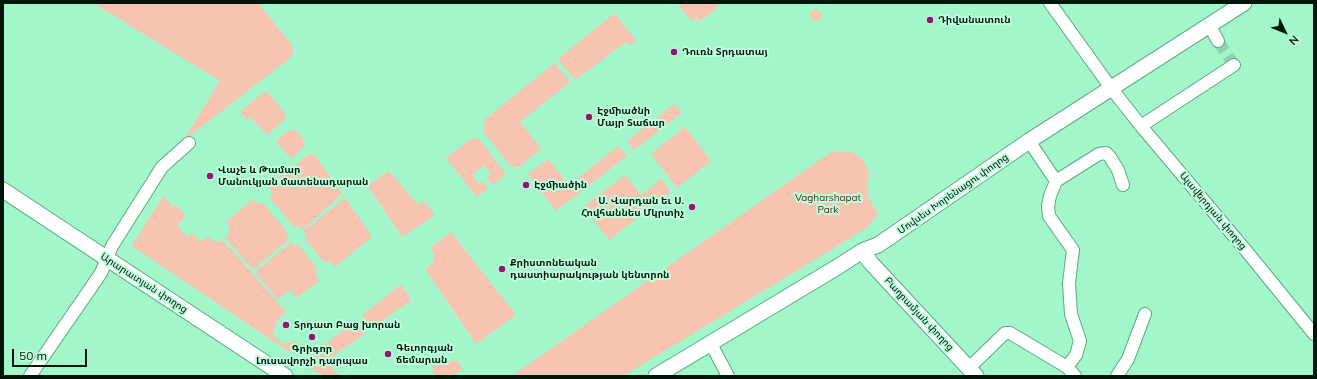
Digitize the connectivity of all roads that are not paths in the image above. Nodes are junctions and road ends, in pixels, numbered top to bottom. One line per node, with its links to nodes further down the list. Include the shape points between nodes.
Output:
1 (1050, 3): 6 (street, Ալավերդյան փողոց)
2 (1244, 3): 3 (main road, Մովսես Խորենացու փողոց)
3 (1209, 25): 4 (street); 6 (main road, Մովսես Խորենացու փողոց)
4 (1218, 41)
5 (1234, 65): 7 (street)
6 (1111, 88): 7 (street, Ալավերդյան փողոց); 8 (main road, Մովսես Խորենացու փողոց)
7 (1141, 126): 16 (street, Ալավերդյան փողոց)
8 (1029, 141): 10 (street); 13 (main road, Մովսես Խորենացու փողոց, via 878,245)
9 (189, 143): 14 (street, via 162,167)
10 (1056, 182): 11 (street, via 1099,154 1106,153 1118,170); 19 (street, via 1050,196 1049,216 1073,250 1069,283 1071,314 1080,341)
11 (1123, 184)
12 (3, 190): 14 (main road, Արարատյան փողոց)
13 (862, 250): 17 (main road, Մովսես Խորենացու փողոց); 18 (main road, Բաղրամյան փողոց)
14 (107, 258): 20 (street, via 101,273); 21 (main road, Արարատյան փողոց)
15 (1145, 314): 24 (street, via 1128,359)
16 (1314, 334)
17 (711, 344): 22 (main road, Մովսես Խորենացու փողոց); 23 (street)
18 (973, 372): 19 (street, via 1005,332)
19 (1071, 372)
20 (30, 376)
21 (285, 376)
22 (656, 376)
23 (728, 376)
24 (1117, 376)

